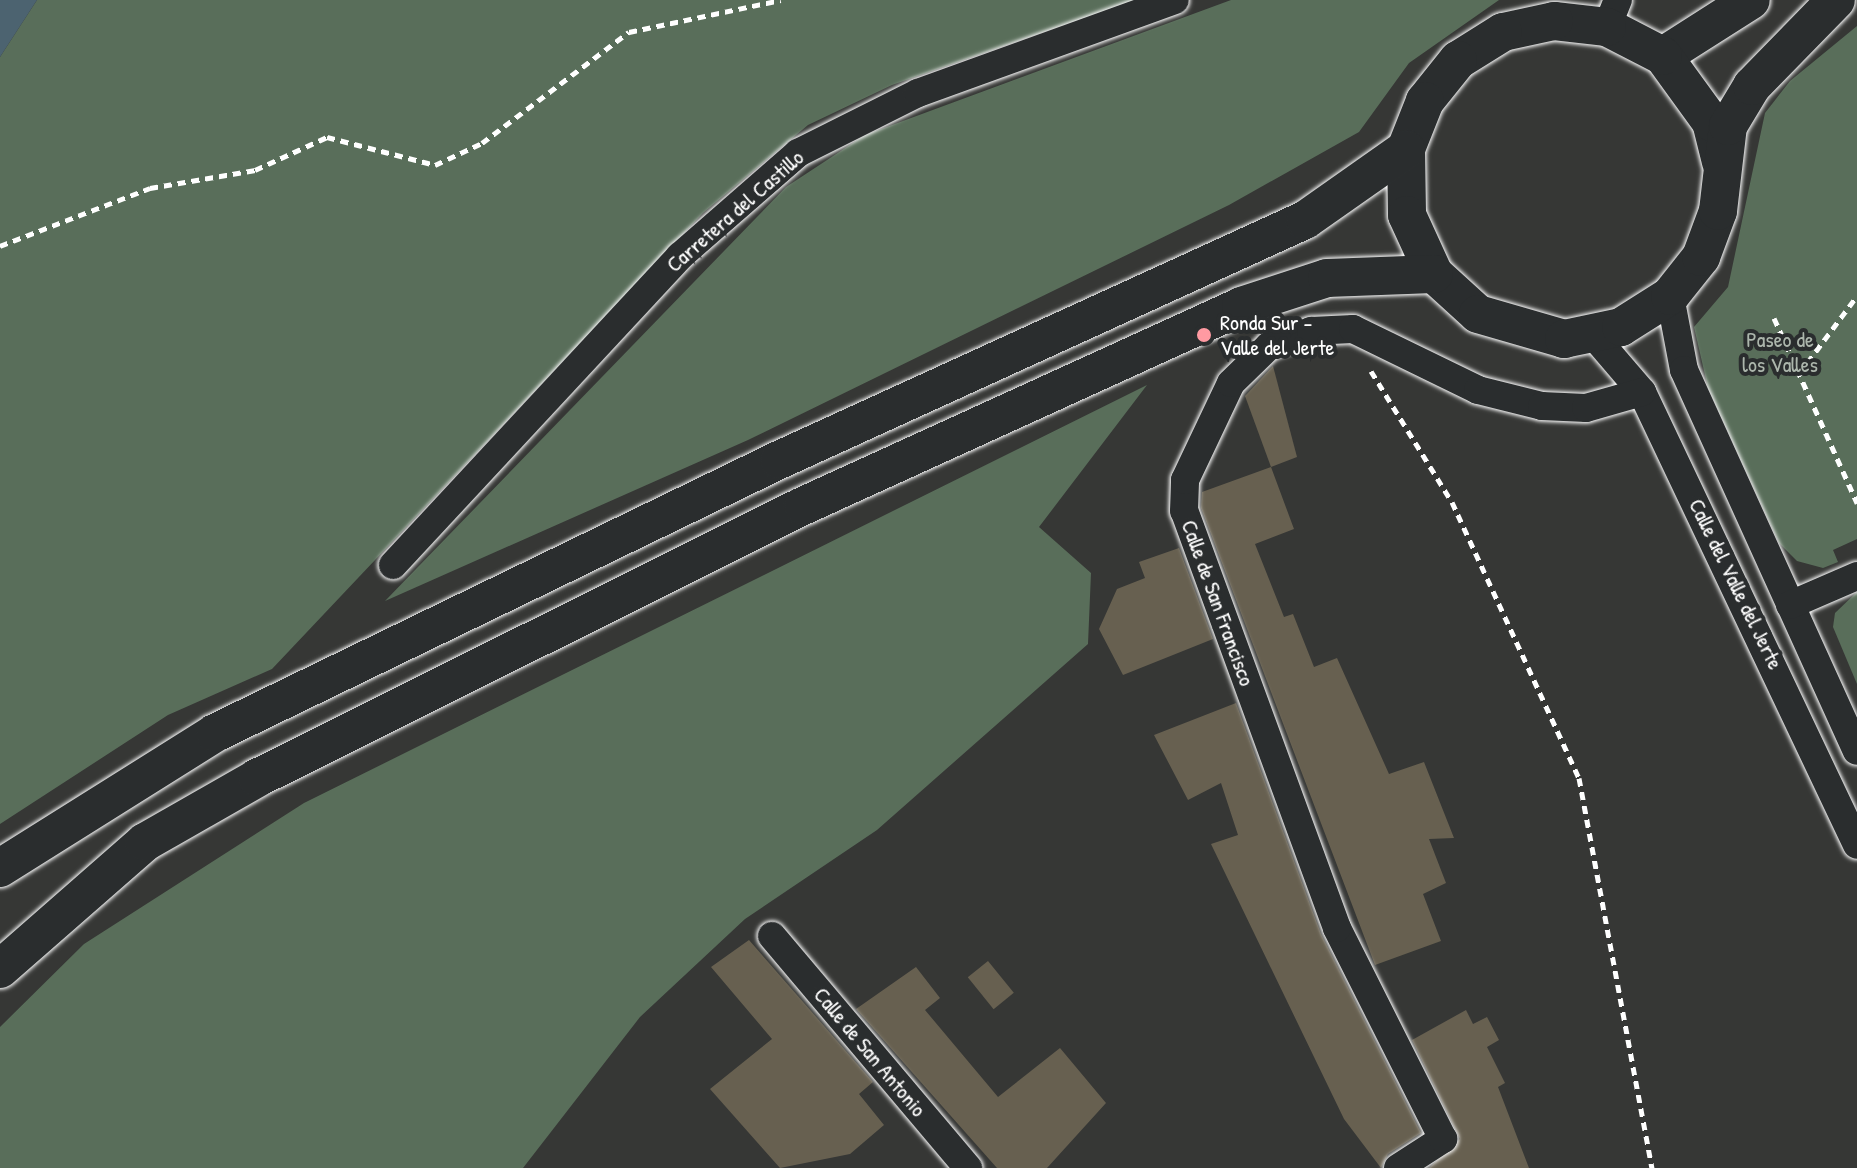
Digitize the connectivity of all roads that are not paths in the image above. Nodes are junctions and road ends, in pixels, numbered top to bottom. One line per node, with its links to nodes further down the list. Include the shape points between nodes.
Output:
1 (1175, 0): 12 (street, Carretera del Castillo, via 918,93 798,153 680,256)
2 (1751, 0): 5 (main road)
3 (1836, 0): 7 (main road, via 1752,86 1728,126)
4 (1612, 14): 5 (main road); 6 (main road, via 1554,21 1481,46 1458,60 1425,101)
5 (1663, 56): 7 (main road, via 1698,98)
6 (1406, 149): 8 (main road, via 1407,215); 17 (main road, via 1305,220 779,460 215,733)
7 (1721, 162): 9 (main road, via 1718,211 1706,246)
8 (1434, 274): 10 (main road, via 1466,305 1505,328 1564,339); 19 (main road, via 1327,278 1241,306 803,506 169,828 94,880)
9 (1670, 296): 10 (main road); 14 (street, Calle del Valle del Jerte, via 1680,354)
10 (1594, 336): 11 (street, Calle del Valle del Jerte)
11 (1642, 392): 16 (street, Calle del Valle del Jerte); 21 (street, Calle de San Francisco, via 1586,408 1542,406 1478,390 1353,329 1311,331 1269,346 1231,383 1185,480 1184,511 1337,928 1443,1139)
12 (393, 565)
13 (1857, 576): 14 (street)
14 (1790, 605): 15 (street, Calle del Valle del Jerte)
15 (1857, 751)
16 (1857, 845)
17 (0, 868)
18 (772, 936): 20 (street, Calle de San Antonio)
19 (0, 969)
20 (968, 1168)
21 (1398, 1168)

